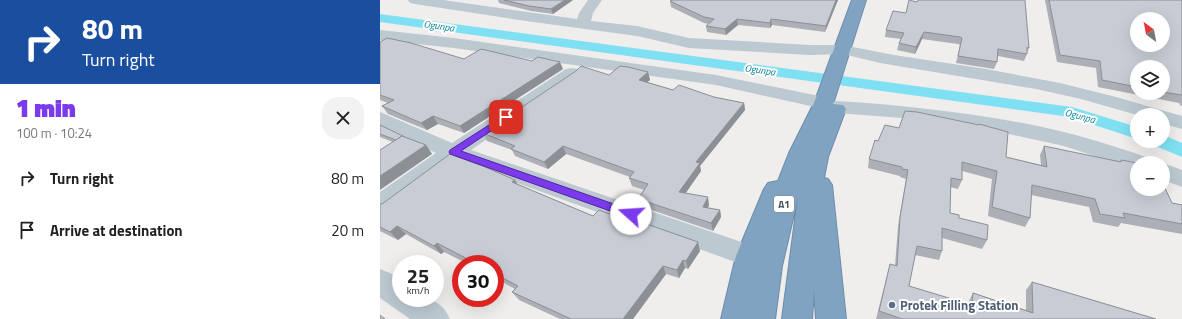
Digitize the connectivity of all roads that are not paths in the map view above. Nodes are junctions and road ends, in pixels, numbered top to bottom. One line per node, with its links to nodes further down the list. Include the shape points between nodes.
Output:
1 (416, 0): 5 (street)
2 (595, 0): 5 (street, via 586,12)
3 (859, 0): 7 (highway, A1)
4 (870, 0): 7 (highway, A1)
5 (583, 23): 7 (street, via 637,31 689,43)
6 (380, 35): 9 (street, via 716,80)
7 (847, 54): 9 (highway, A1); 10 (street, via 1047,85)
8 (572, 74): 14 (street)
9 (832, 101): 15 (highway, A1); 16 (street, via 1018,128 1055,136)
10 (1133, 108)
11 (380, 118): 14 (street)
12 (1170, 119): 13 (street)
13 (1182, 123)
14 (453, 152): 19 (street); 20 (street)
15 (809, 155): 20 (highway, via 776,190); 26 (highway, A1, via 790,180 768,266); 27 (highway, A1, via 811,183); 28 (highway, via 825,230)
16 (1130, 160)
17 (1170, 174): 18 (street)
18 (1182, 179)
19 (380, 204)
20 (749, 256): 25 (highway)
21 (380, 282): 22 (street)
22 (392, 290)
23 (417, 307): 24 (street)
24 (435, 319)
25 (736, 319)
26 (760, 319)
27 (797, 319)
28 (831, 319)

